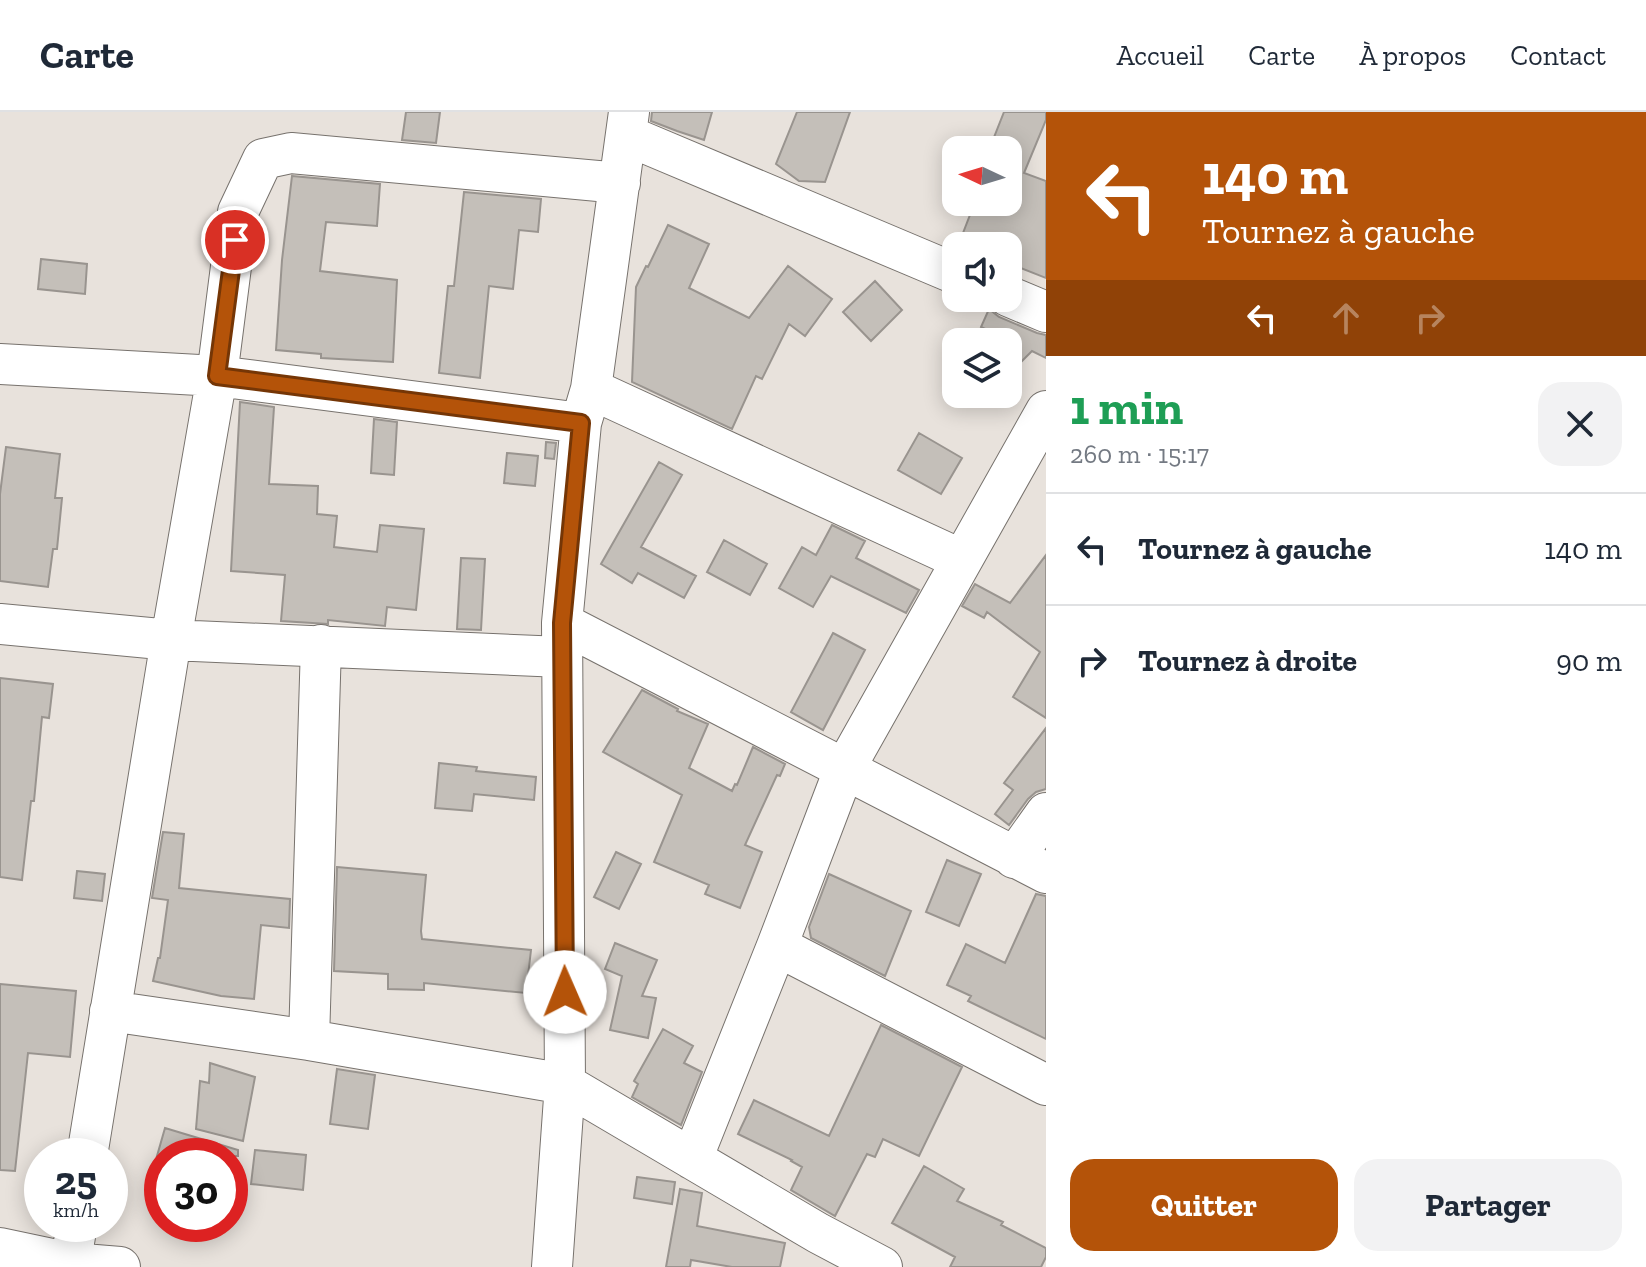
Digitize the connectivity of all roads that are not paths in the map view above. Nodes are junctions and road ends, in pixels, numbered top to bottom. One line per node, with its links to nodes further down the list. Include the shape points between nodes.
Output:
1 (627, 124): 2 (street); 3 (street)
2 (620, 183): 7 (street, via 291,153 263,159 238,212); 8 (street)
3 (942, 268)
4 (1022, 302): 5 (street)
5 (1046, 312)
6 (0, 364): 7 (street)
7 (217, 376): 8 (street); 12 (street)
8 (586, 406): 10 (street); 13 (street)
9 (1046, 411): 10 (street)
10 (962, 560): 15 (street)
11 (0, 624): 12 (street)
12 (171, 640): 14 (street); 19 (street)
13 (562, 640): 14 (street); 15 (street); 21 (street)
14 (321, 645): 20 (street)
15 (844, 770): 17 (street); 18 (street)
16 (1046, 813): 17 (street)
17 (1030, 865)
18 (777, 946): 22 (street); 24 (street)
19 (110, 1011): 20 (street); 23 (street)
20 (309, 1040): 21 (street)
21 (565, 1084): 24 (street); 30 (street)
22 (1046, 1085)
23 (90, 1138)
24 (692, 1159): 27 (street)
25 (74, 1242): 28 (street)
26 (0, 1248): 28 (street)
27 (815, 1250): 31 (street)
28 (70, 1265): 29 (street)
29 (120, 1267)
30 (552, 1267)
31 (882, 1267)

